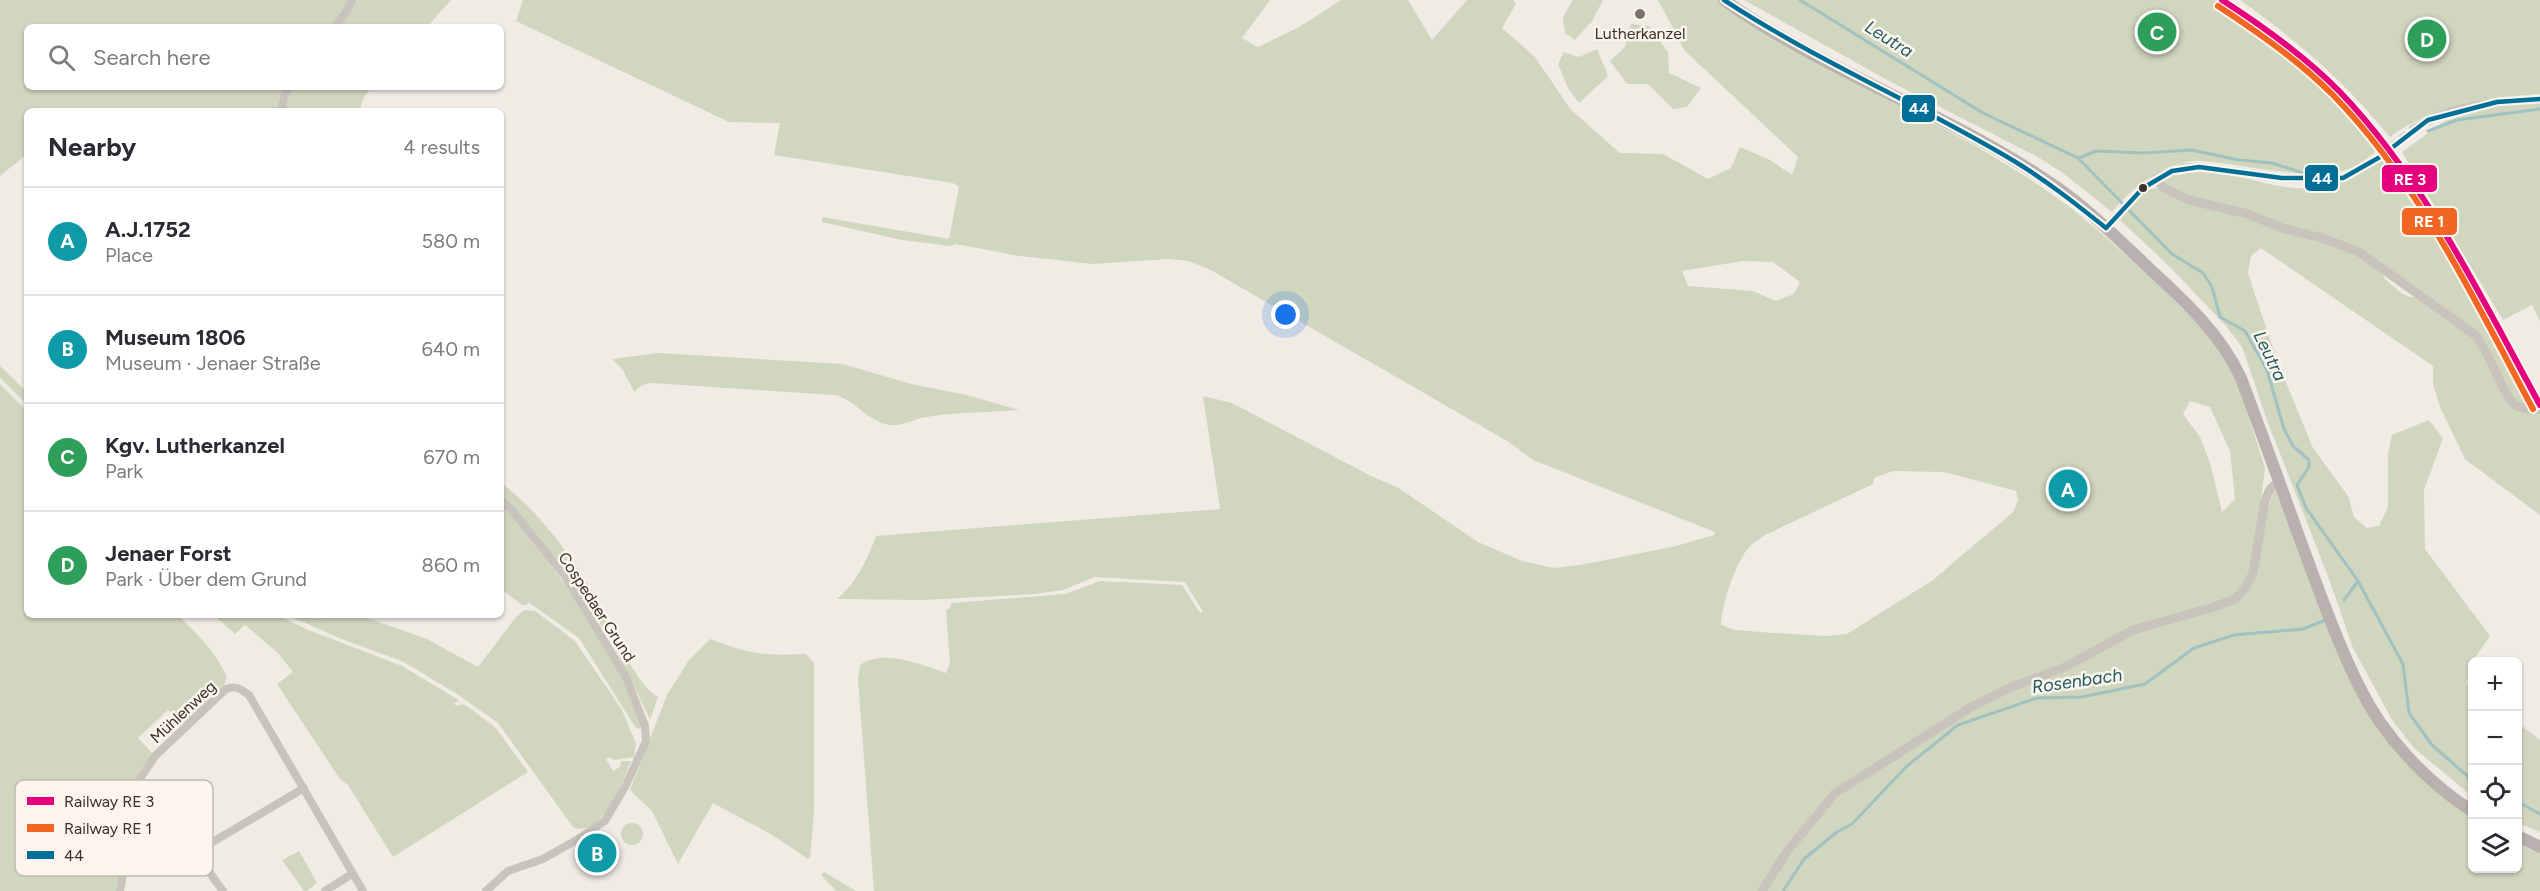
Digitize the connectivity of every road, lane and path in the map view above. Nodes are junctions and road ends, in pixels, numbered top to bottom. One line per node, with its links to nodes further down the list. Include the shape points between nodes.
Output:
1 (352, 0): 3 (street)
2 (1724, 0): 10 (main road, via 1778,34 2025,167 2070,197)
3 (337, 24)
4 (288, 90): 6 (street)
5 (2540, 99): 7 (street, via 2497,102 2442,115)
6 (282, 108)
7 (2414, 129)
8 (2380, 157): 9 (street, via 2343,178 2283,178 2199,167 2172,171)
9 (2155, 179): 10 (street); 11 (street, via 2189,200 2248,214 2367,257 2474,334 2511,401 2518,407)
10 (2106, 228): 12 (main road, via 2186,303 2221,342 2241,378)
11 (2540, 409)
12 (2279, 481): 16 (main road, via 2360,690 2408,755); 28 (street, via 2265,501 2253,573 2235,599 2133,630 2063,668 1973,706 1834,794 1786,853)
13 (504, 503): 27 (street, Cospedaer Grund, via 565,576 598,629 626,677 645,726 645,741 605,821 543,858 508,871)
14 (140, 780): 15 (street, Mühlenweg, via 156,755 226,689 238,687 249,695)
15 (304, 788): 18 (street); 20 (street, Mühlenweg)
16 (2468, 808)
17 (2522, 838): 19 (main road)
18 (213, 842)
19 (2540, 847)
20 (352, 874): 25 (street); 26 (street, Mühlenweg)
21 (123, 876): 23 (street, Mühlenweg)
22 (213, 876): 24 (street)
23 (120, 891)
24 (223, 891)
25 (325, 891)
26 (363, 891)
27 (486, 891)
28 (1762, 891)

